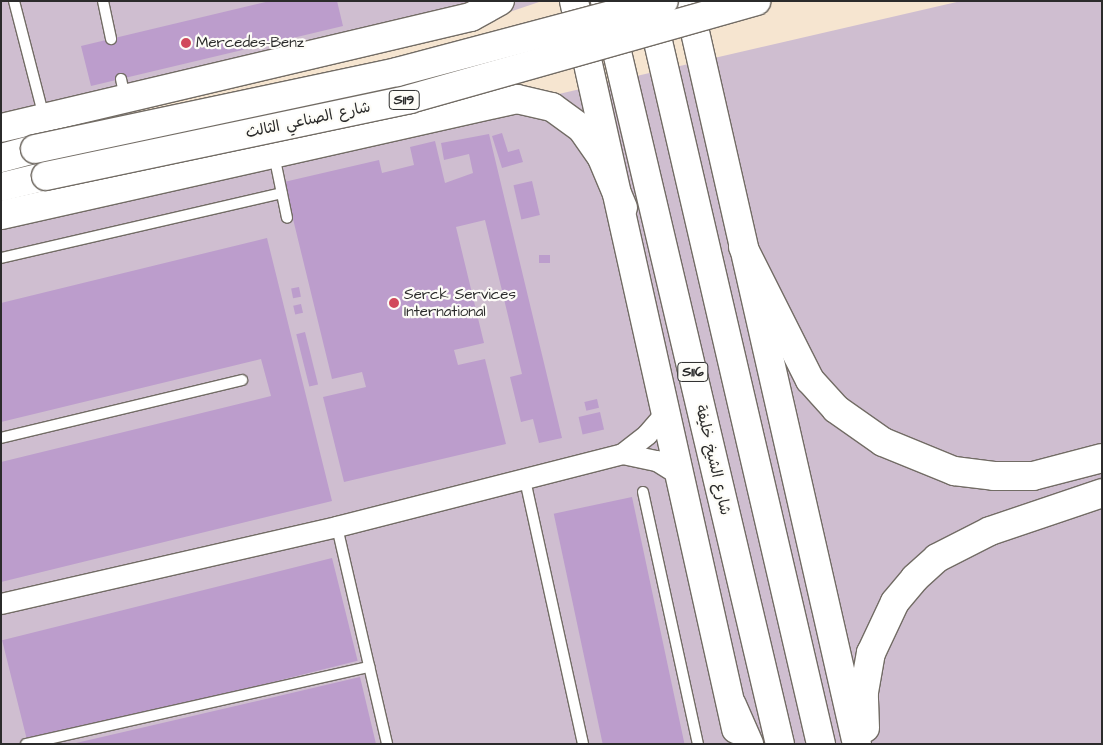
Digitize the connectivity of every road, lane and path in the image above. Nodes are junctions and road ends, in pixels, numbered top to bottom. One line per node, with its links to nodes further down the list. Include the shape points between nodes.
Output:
1 (14, 1): 11 (lane)
2 (103, 1): 10 (lane)
3 (500, 1): 11 (main road, via 471,17 123,89)
4 (574, 1): 17 (main road)
5 (605, 1): 41 (main road, شارع الشيخ خليفة / S116)
6 (649, 1): 42 (main road, S116)
7 (664, 1): 14 (main road, شارع الصناعي الثالث / S119, bridge, via 397,72)
8 (688, 1): 20 (main road)
9 (756, 1): 15 (main road, شارع الصناعي الثالث / S119, bridge, via 410,99)
10 (112, 39)
11 (44, 118): 12 (main road)
12 (1, 128)
13 (273, 152): 16 (lane); 17 (main road, via 499,100 535,101 568,116 582,129 602,158); 18 (main road)
14 (1, 158)
15 (1, 187)
16 (282, 193): 19 (lane); 21 (lane)
17 (623, 208): 23 (main road)
18 (1, 215)
19 (287, 218)
20 (743, 247): 26 (main road, via 810,380 836,408 882,442 926,462 994,476 1033,476); 43 (main road)
21 (1, 258)
22 (242, 380): 24 (lane)
23 (666, 412): 25 (street, via 647,436); 27 (main road)
24 (1, 438)
25 (623, 454): 27 (street, via 657,461); 28 (street)
26 (1102, 458)
27 (682, 477): 34 (main road)
28 (525, 480): 31 (street); 37 (lane)
29 (643, 492): 38 (lane)
30 (1102, 493): 44 (main road, via 990,531 937,558 915,578 895,602 871,653 863,706)
31 (337, 527): 32 (street); 33 (lane)
32 (1, 604)
33 (369, 667): 35 (lane); 36 (lane)
34 (732, 705): 39 (main road); 40 (main road)
35 (26, 744)
36 (387, 744)
37 (584, 744)
38 (698, 744)
39 (739, 744)
40 (749, 744)
41 (780, 744)
42 (821, 744)
43 (856, 744)
44 (868, 744)

